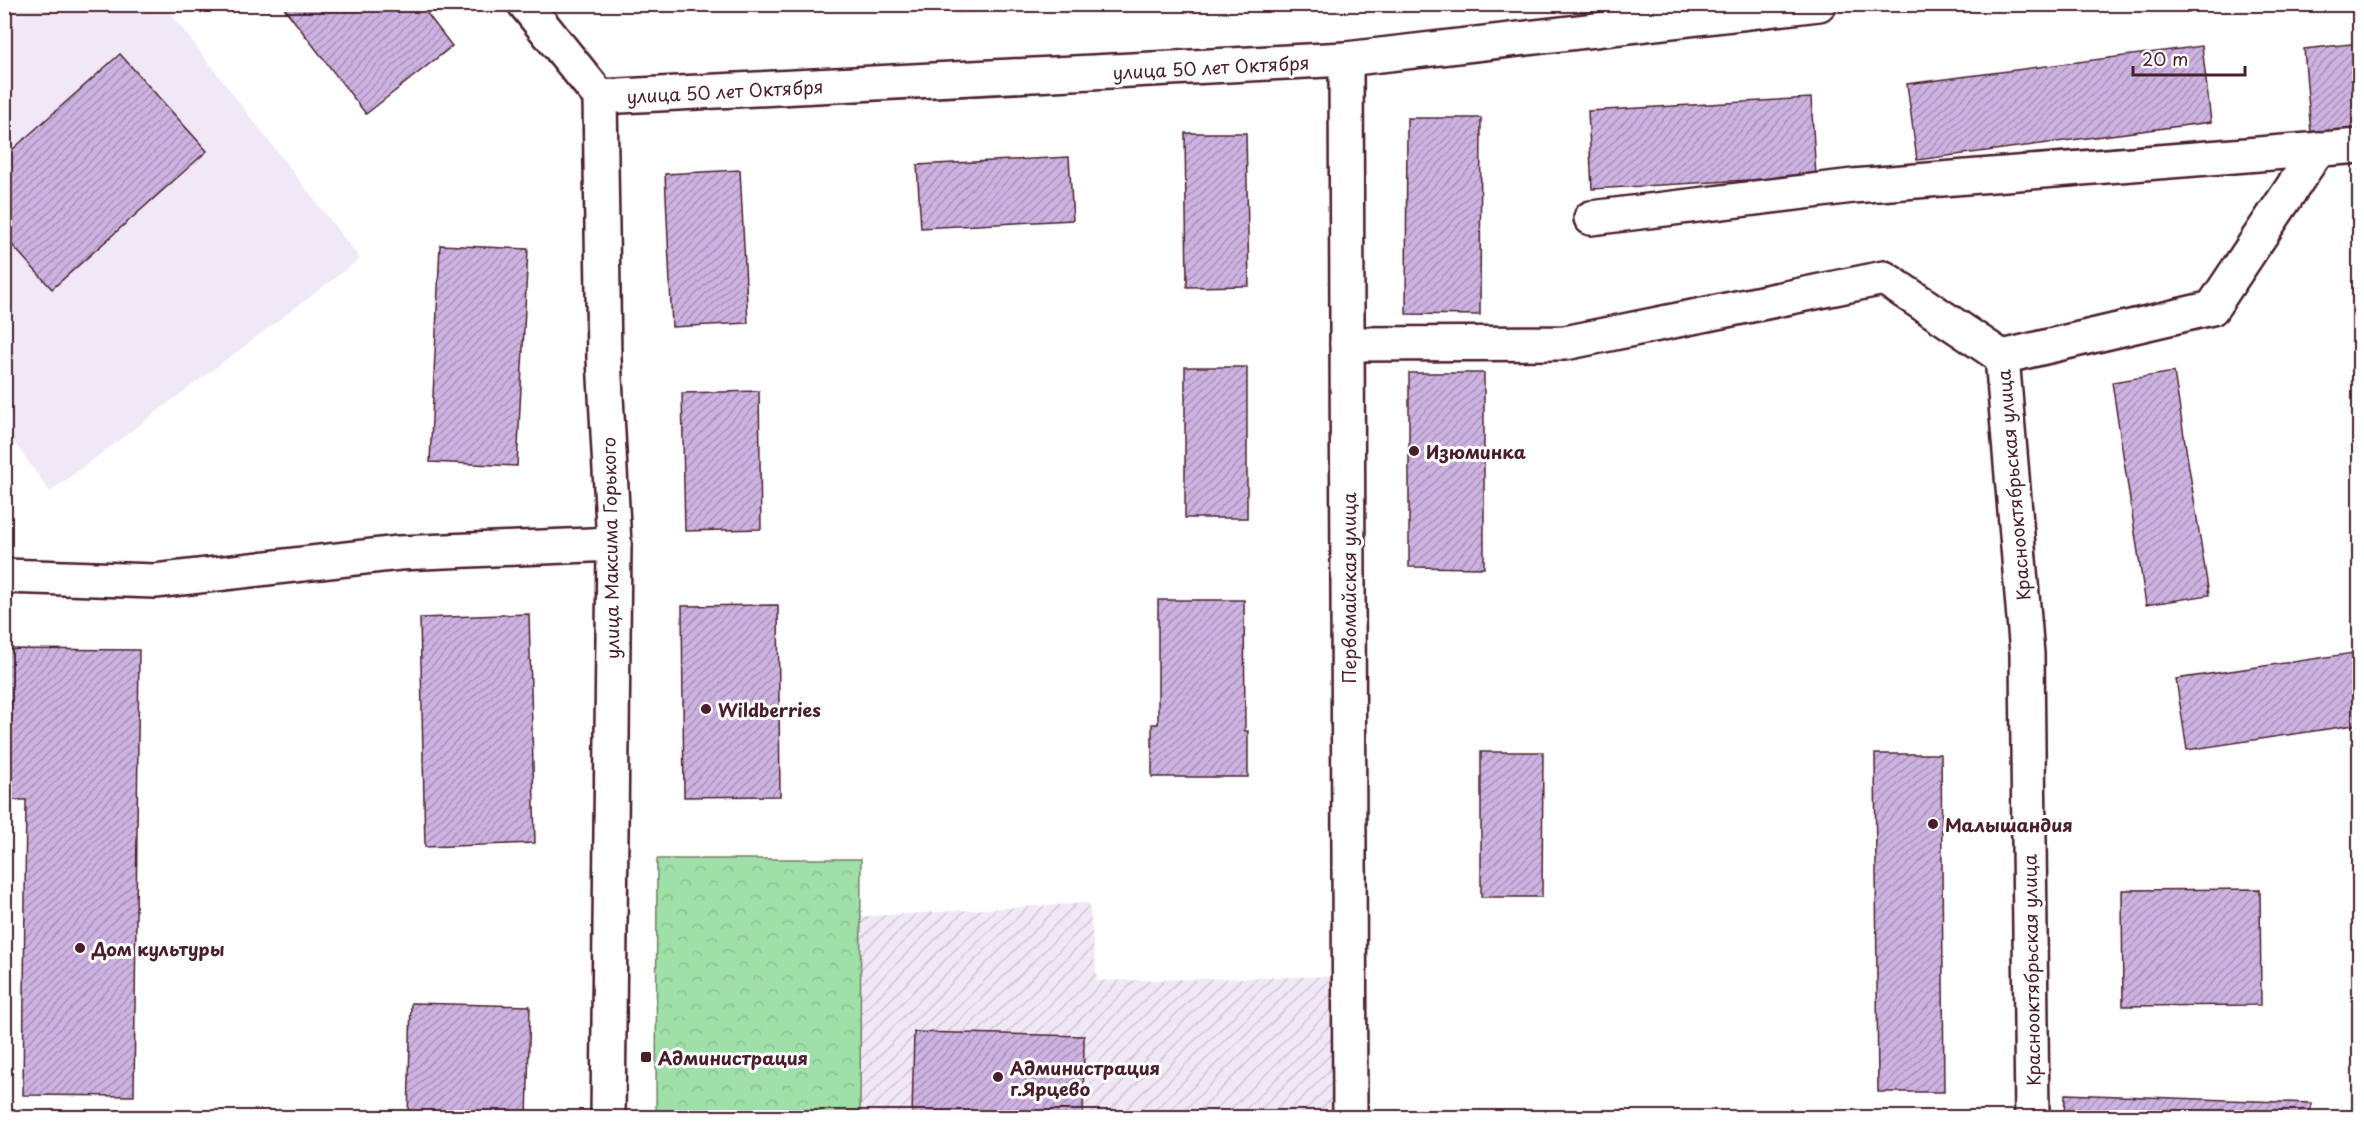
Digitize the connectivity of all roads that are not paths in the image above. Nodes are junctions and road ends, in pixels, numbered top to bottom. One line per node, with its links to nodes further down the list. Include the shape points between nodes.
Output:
1 (525, 4): 4 (street)
2 (1819, 4): 3 (street, улица 50 лет Октября)
3 (1346, 59): 4 (street, улица 50 лет Октября); 8 (street, Первомайская улица)
4 (600, 97): 10 (street, улица Максима Горького, via 604,359)
5 (2360, 146): 6 (street)
6 (2318, 149): 7 (street, via 1853,186); 9 (street, via 2212,308)
7 (1591, 218)
8 (1347, 344): 9 (street, Краснооктябрьская улица, via 1565,344 1884,278); 13 (street, Первомайская улица)
9 (2002, 357): 14 (street, Краснооктябрьская улица, via 2027,654)
10 (614, 544): 11 (street, via 399,553 155,581); 12 (street, улица Максима Горького)
11 (8, 569)
12 (608, 1118)
13 (1350, 1118)
14 (2032, 1118)

